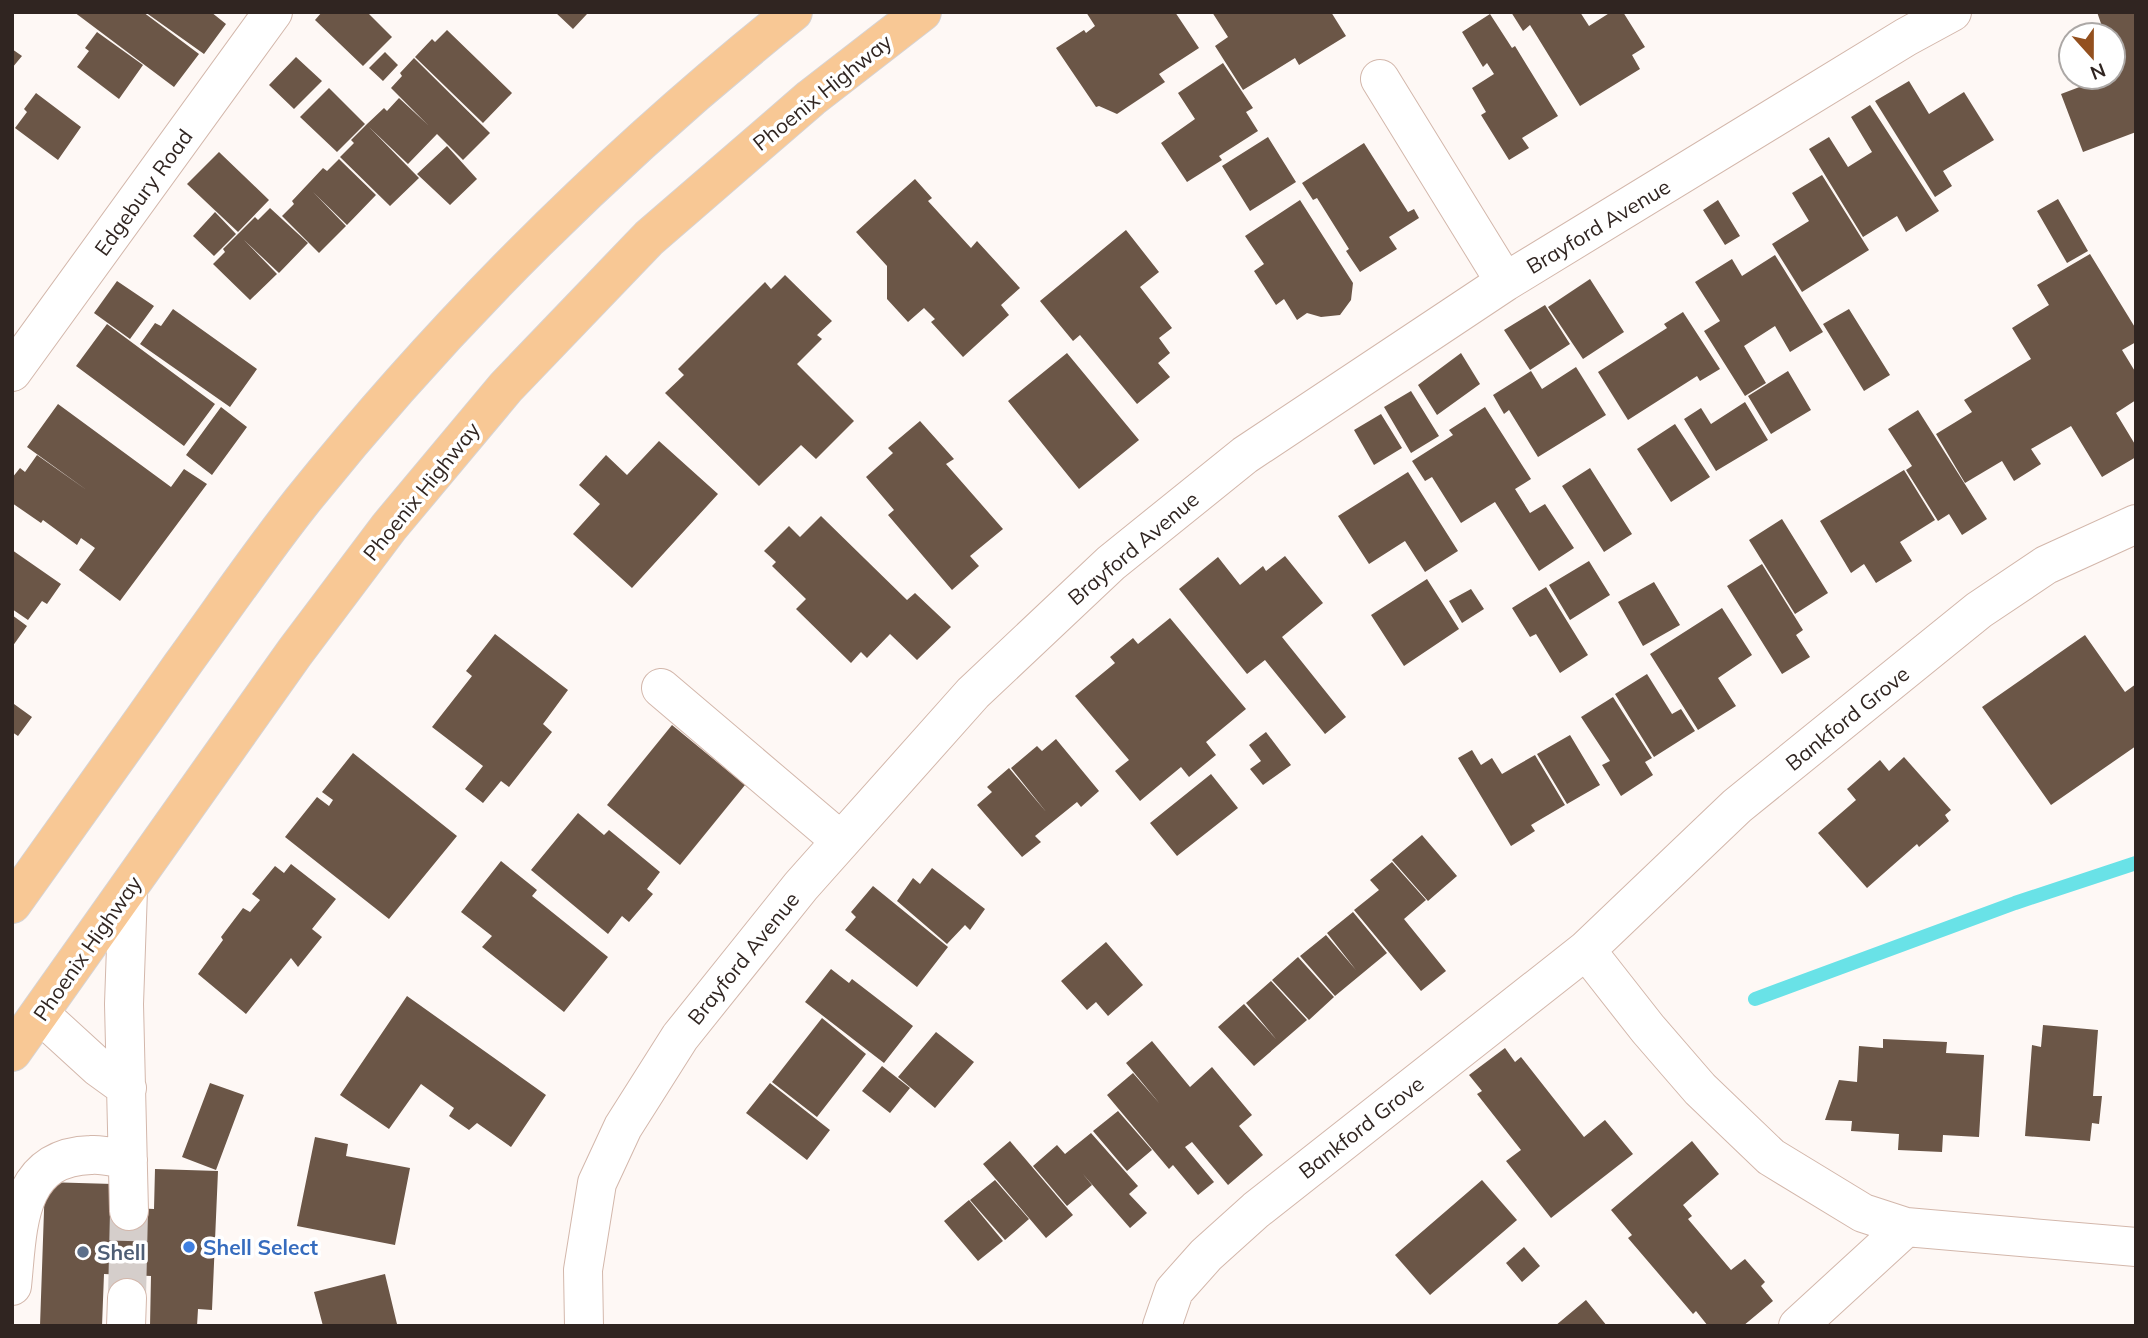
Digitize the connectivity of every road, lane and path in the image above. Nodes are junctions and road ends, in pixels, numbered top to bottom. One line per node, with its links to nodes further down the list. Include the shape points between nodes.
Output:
1 (273, 12): 7 (street, Edgebury Road)
2 (793, 12): 12 (main road, via 621,157 485,290 389,398 255,565)
3 (922, 12): 11 (main road, Phoenix Highway, via 811,97 649,238 506,387 389,527 295,652)
4 (1952, 12): 6 (street, Brayford Avenue)
5 (1380, 79): 6 (street)
6 (1505, 282): 10 (street, Brayford Avenue, via 1245,455 1111,563 973,693)
7 (12, 372)
8 (2136, 524): 13 (street, Bankford Grove, via 2046,565 1979,610 1737,806)
9 (661, 688): 10 (street)
10 (841, 841): 22 (street, Brayford Avenue, via 680,1037 623,1127 597,1183 583,1270)
11 (128, 890): 14 (main road, Phoenix Highway); 16 (street)
12 (12, 904)
13 (1586, 950): 19 (street, via 1700,1089 1771,1157 1863,1213); 23 (street, Bankford Grove, via 1255,1210 1174,1291)
14 (40, 1014): 15 (main road, Phoenix Highway); 16 (street)
15 (12, 1052)
16 (127, 1088): 17 (street)
17 (128, 1160): 18 (street); 21 (street, via 91,1154 56,1161 34,1180 20,1212)
18 (129, 1211)
19 (1906, 1227): 20 (street); 24 (street)
20 (2136, 1247)
21 (12, 1286)
22 (584, 1326)
23 (1162, 1326)
24 (1798, 1326)

